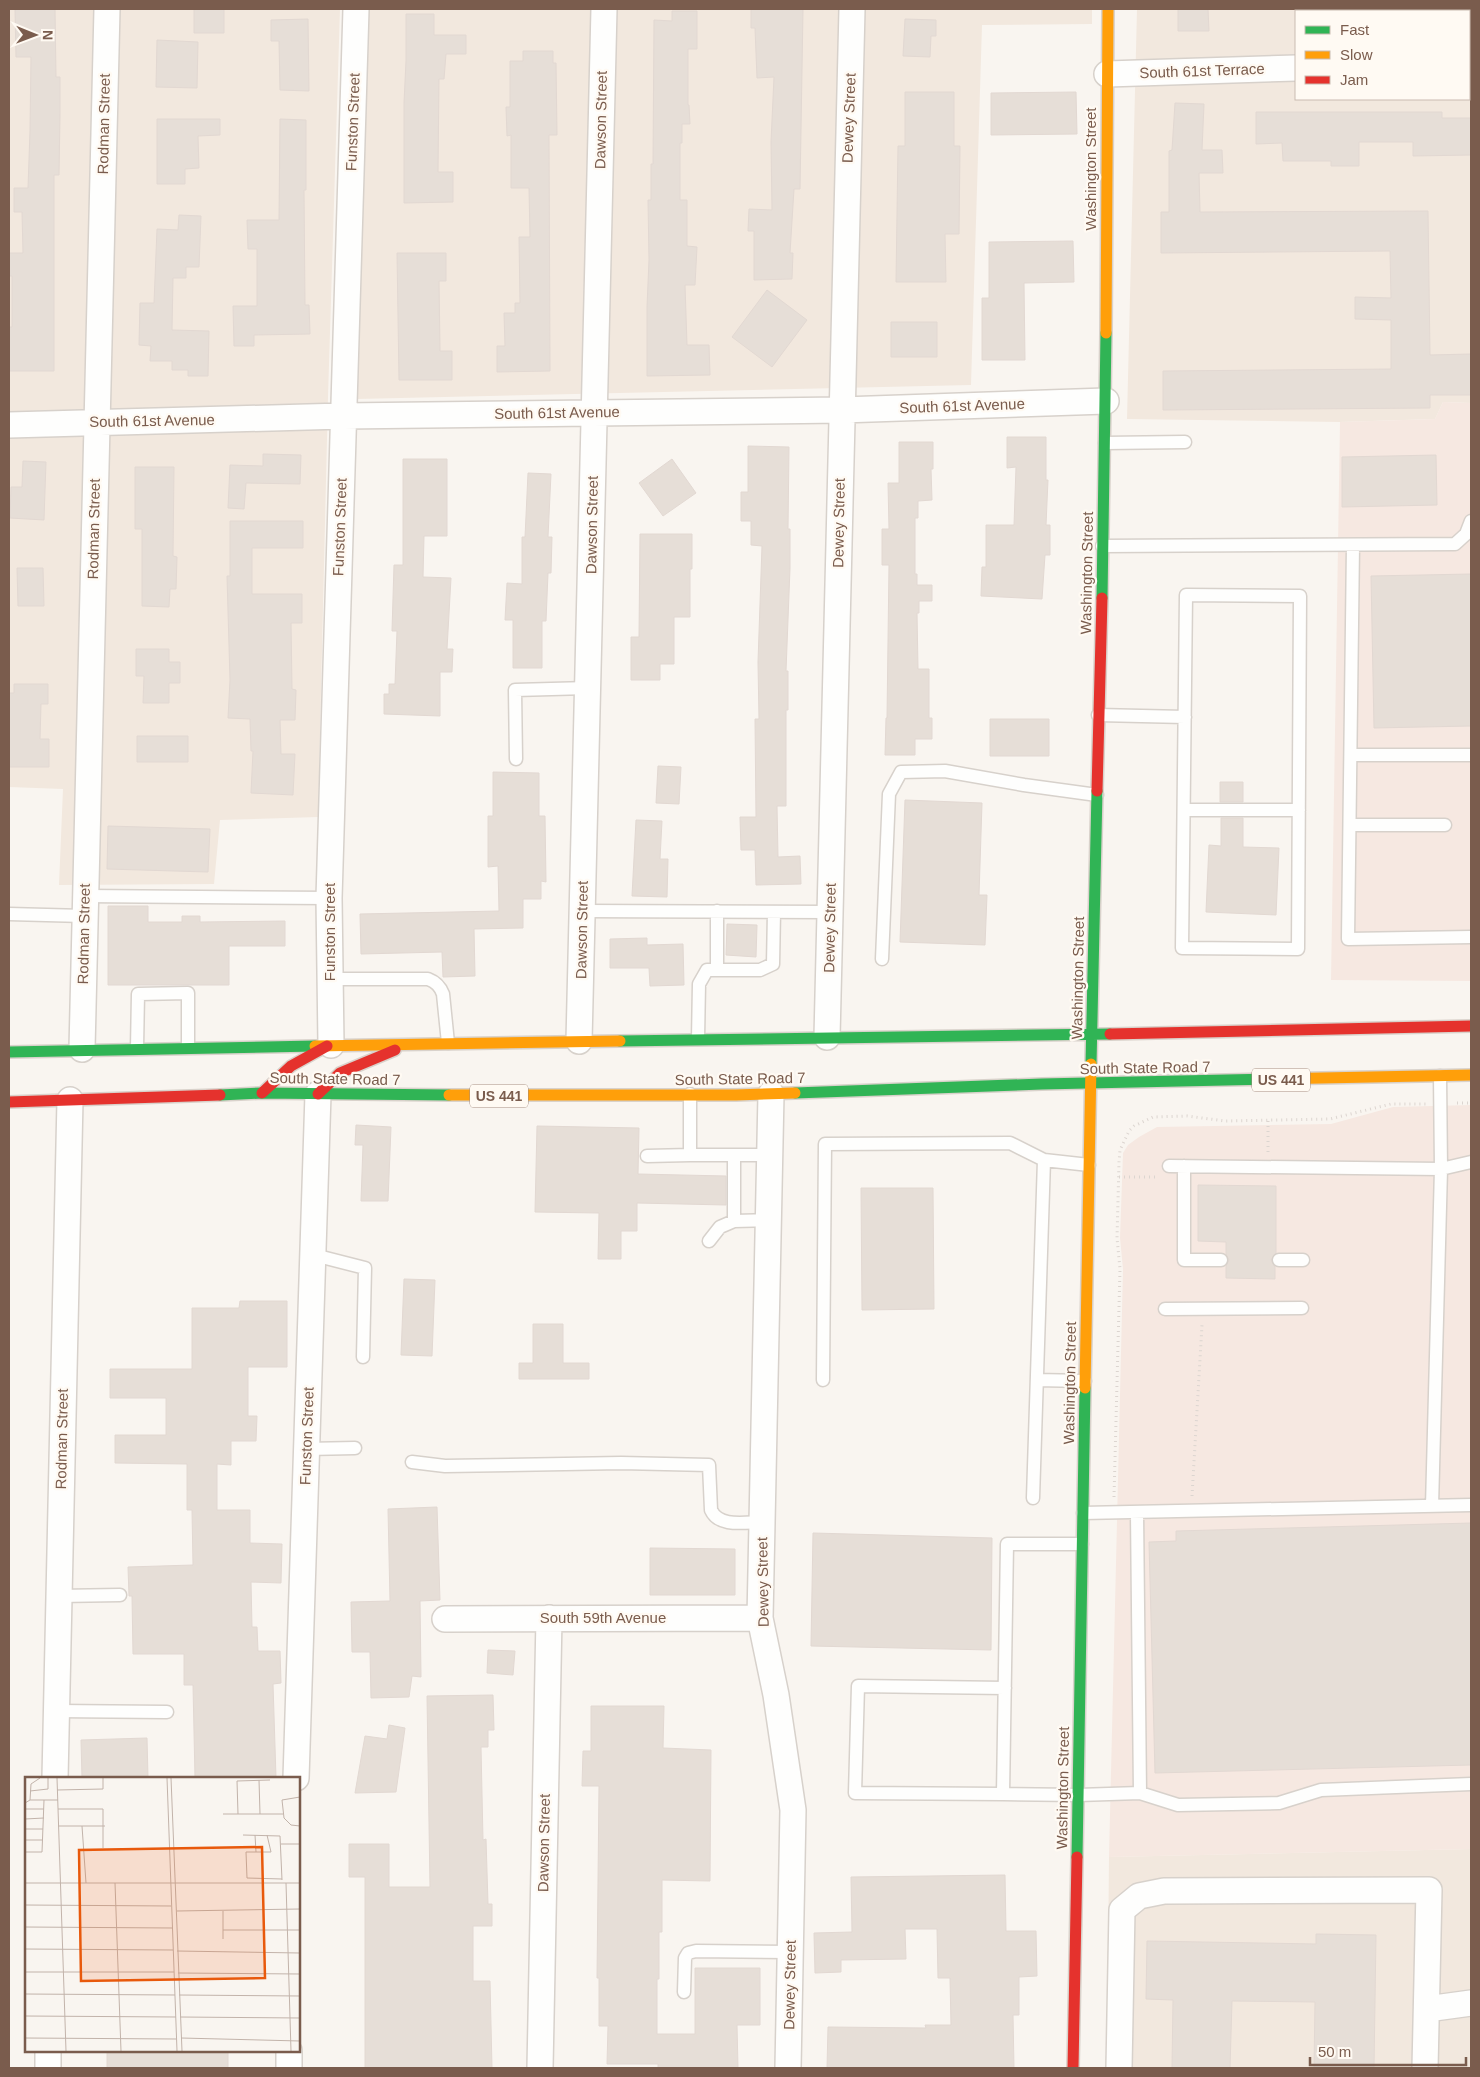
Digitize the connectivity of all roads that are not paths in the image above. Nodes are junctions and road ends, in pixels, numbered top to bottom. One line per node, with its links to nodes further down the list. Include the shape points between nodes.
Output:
1 (107, 9): 12 (street, Rodman Street)
2 (356, 9): 11 (street, Funston Street)
3 (604, 9): 10 (street, Dawson Street)
4 (852, 9): 9 (street, Dewey Street)
5 (1108, 9): 7 (main road, Washington Street)
6 (1295, 68): 7 (street, South 61st Terrace)
7 (1107, 74): 8 (main road, Washington Street)
8 (1106, 401): 9 (street, South 61st Avenue); 15 (main road, Washington Street)
9 (842, 410): 10 (street, South 61st Avenue); 35 (street, Dewey Street)
10 (594, 413): 11 (street, South 61st Avenue); 19 (street, Dawson Street)
11 (343, 416): 12 (street, South 61st Avenue); 30 (street, Funston Street)
12 (97, 422): 13 (street, South 61st Avenue); 31 (street, Rodman Street)
13 (9, 425)
14 (1185, 442): 15 (lane)
15 (1104, 443): 18 (main road, Washington Street)
16 (1471, 521): 17 (lane, via 1466,534 1455,544)
17 (1353, 545): 18 (lane); 22 (lane)
18 (1102, 546): 20 (main road, Washington Street)
19 (588, 688): 24 (lane, via 515,690); 32 (street, Dawson Street)
20 (1098, 715): 21 (lane); 25 (main road, Washington Street)
21 (1185, 717): 26 (lane); 27 (lane, via 1186,595 1300,596)
22 (1351, 755): 23 (lane); 28 (lane)
23 (1471, 755)
24 (516, 759)
25 (1097, 794): 38 (lane, via 945,771 901,772 889,794); 42 (main road, Washington Street)
26 (1184, 810): 27 (lane); 27 (lane, via 1182,948 1298,949)
27 (1298, 810)
28 (1350, 825): 29 (lane); 37 (lane, via 1348,939)
29 (1444, 825)
30 (329, 898): 31 (lane); 40 (street, Funston Street)
31 (84, 906): 36 (lane); 51 (street, Rodman Street)
32 (582, 911): 33 (lane); 45 (street, Dawson Street)
33 (717, 911): 34 (lane); 39 (lane)
34 (774, 912): 35 (lane); 39 (lane, via 773,964 760,970)
35 (830, 912): 43 (street, Dewey Street)
36 (9, 914)
37 (1471, 937)
38 (882, 959)
39 (716, 970): 44 (lane, via 707,970 699,984)
40 (330, 979): 46 (lane, via 428,979 435,982 443,994); 48 (street, Funston Street)
41 (1471, 1026): 42 (main road)
42 (1092, 1034): 43 (main road); 55 (main road, Washington Street)
43 (827, 1037): 44 (main road)
44 (698, 1039): 45 (main road)
45 (579, 1041): 46 (main road)
46 (448, 1043): 47 (main road)
47 (408, 1044): 48 (main road); 57 (main road, via 340,1073)
48 (331, 1045): 49 (main road); 56 (main road, via 291,1066)
49 (188, 1047): 50 (main road); 50 (lane, via 188,993 138,994)
50 (137, 1048): 51 (main road)
51 (82, 1049): 52 (main road)
52 (9, 1052)
53 (1440, 1076): 54 (main road, South State Road 7 / US 441); 55 (main road, South State Road 7 / US 441); 70 (lane)
54 (1471, 1076)
55 (1091, 1084): 59 (main road, South State Road 7 / US 441); 68 (main road, Washington Street)
56 (262, 1093): 57 (main road, South State Road 7 / US 441); 60 (main road, South State Road 7 / US 441)
57 (318, 1094): 58 (main road, South State Road 7 / US 441); 75 (street, Funston Street)
58 (690, 1094): 59 (main road, South State Road 7 / US 441); 62 (lane)
59 (771, 1094): 64 (street, Dewey Street)
60 (70, 1100): 61 (main road, South State Road 7 / US 441); 96 (street, Rodman Street)
61 (9, 1102)
62 (690, 1155): 63 (lane); 65 (lane)
63 (734, 1155): 64 (lane); 73 (lane)
64 (771, 1155): 72 (street, Dewey Street)
65 (647, 1156)
66 (1044, 1160): 68 (lane); 82 (lane, via 1010,1143 825,1144); 83 (lane)
67 (1471, 1162): 70 (lane)
68 (1089, 1165): 84 (main road, Washington Street)
69 (1169, 1166): 71 (lane)
70 (1441, 1169): 71 (lane, via 1268,1167); 90 (lane)
71 (1184, 1172): 76 (lane, via 1184,1260)
72 (769, 1220): 73 (lane); 93 (street, Dewey Street)
73 (734, 1221): 74 (lane, via 720,1228)
74 (709, 1241)
75 (314, 1255): 81 (lane, via 365,1268); 86 (street, Funston Street)
76 (1221, 1260)
77 (1279, 1260): 78 (lane)
78 (1303, 1260)
79 (1302, 1308): 80 (lane)
80 (1165, 1310)
81 (364, 1358)
82 (823, 1380)
83 (1037, 1380): 84 (lane); 88 (lane)
84 (1085, 1381): 91 (main road, Washington Street)
85 (355, 1448): 86 (lane)
86 (307, 1449): 104 (street, Funston Street)
87 (412, 1462): 93 (lane, via 445,1466 709,1464 714,1517 721,1522)
88 (1033, 1498)
89 (1471, 1505): 90 (lane)
90 (1432, 1506): 92 (lane)
91 (1083, 1513): 92 (lane); 94 (main road, Washington Street)
92 (1137, 1513): 107 (lane)
93 (762, 1522): 98 (street, Dewey Street)
94 (1082, 1544): 100 (lane, via 1007,1544); 108 (main road, Washington Street)
95 (120, 1595): 96 (lane)
96 (59, 1596): 101 (street, Rodman Street)
97 (549, 1618): 98 (street, South 59th Avenue); 99 (street, South 59th Avenue); 117 (street, Dawson Street)
98 (760, 1618): 109 (street, Dewey Street, via 776,1696 793,1810)
99 (446, 1619)
100 (1005, 1688): 106 (lane); 106 (lane, via 858,1686 855,1794)
101 (56, 1711): 102 (lane); 103 (street, Rodman Street)
102 (167, 1712)
103 (55, 1777)
104 (296, 1777)
105 (1471, 1784): 107 (lane, via 1321,1790 1279,1803 1178,1805)
106 (1003, 1794): 108 (lane)
107 (1140, 1794): 108 (lane)
108 (1078, 1795): 119 (main road, Washington Street)
109 (790, 1952): 110 (lane, via 688,1953); 118 (street, Dewey Street)
110 (684, 1992)
111 (1471, 2003): 112 (street)
112 (1427, 2008): 120 (street, via 1429,1890 1164,1892 1139,1896 1122,1910); 121 (street)
113 (48, 2052): 115 (street)
114 (290, 2052): 116 (street)
115 (48, 2068)
116 (289, 2068)
117 (540, 2068)
118 (788, 2068)
119 (1073, 2068)
120 (1119, 2068)
121 (1425, 2068)

